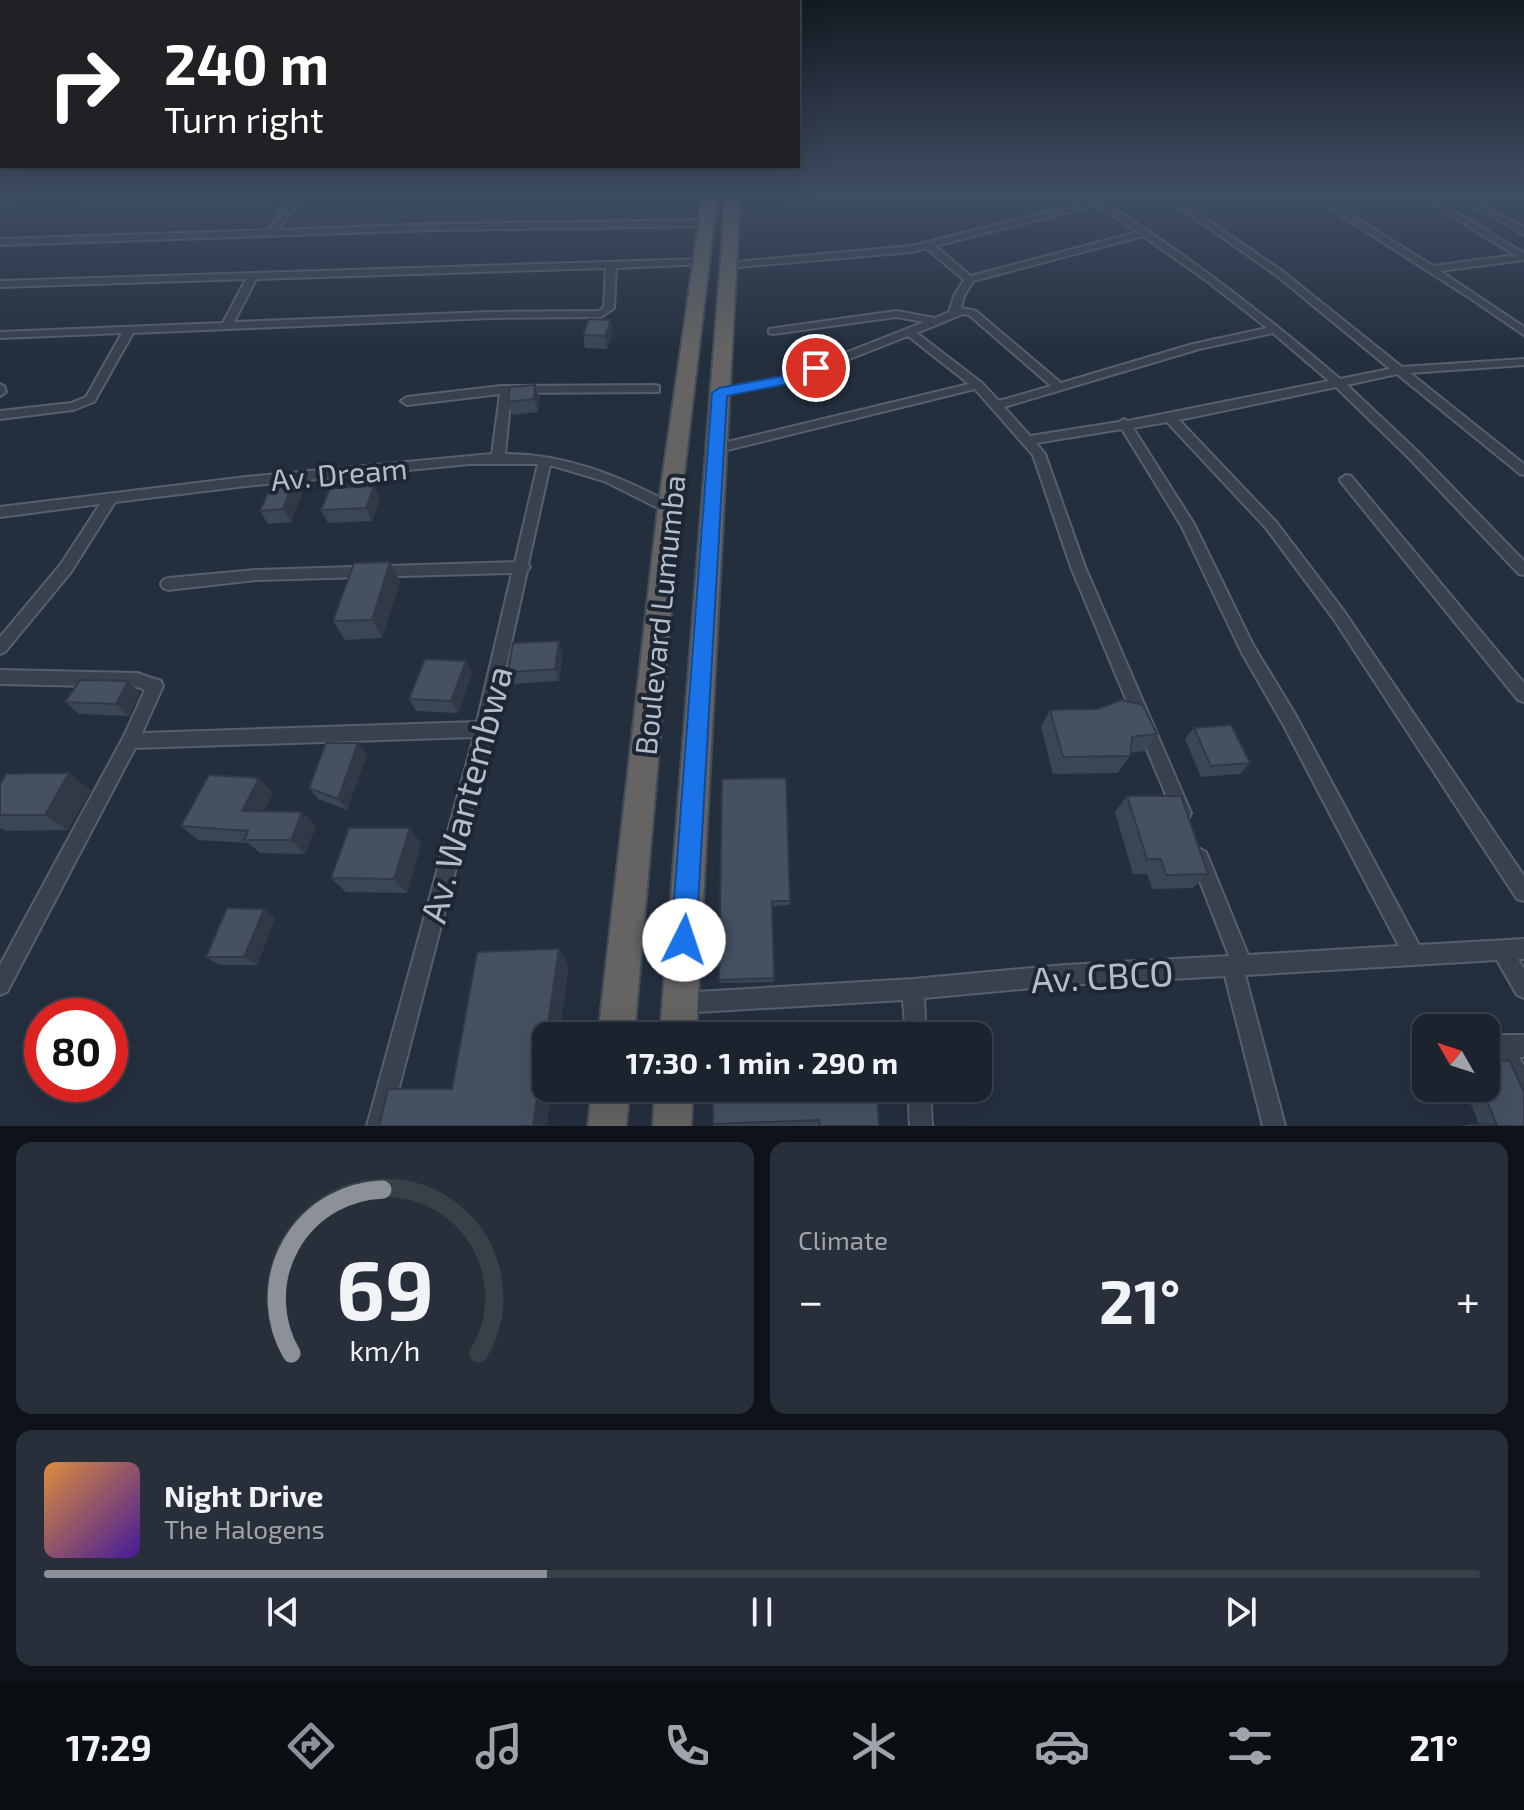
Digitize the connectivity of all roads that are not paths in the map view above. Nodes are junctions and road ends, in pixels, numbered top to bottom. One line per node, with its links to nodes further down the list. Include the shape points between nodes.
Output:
1 (704, 248): 10 (highway, Boulevard Lumumba)
2 (729, 248): 12 (highway, Boulevard Lumumba)
3 (908, 248): 12 (street)
4 (931, 248): 15 (street)
5 (1087, 248): 15 (street)
6 (1168, 248): 21 (street)
7 (1244, 248): 27 (street)
8 (1397, 248): 13 (street)
9 (1524, 257): 13 (street)
10 (702, 262): 11 (street); 46 (highway, Boulevard Lumumba)
11 (611, 264): 14 (street); 19 (street, via 609,308 601,314)
12 (728, 265): 33 (highway, Boulevard Lumumba)
13 (1431, 269): 24 (street)
14 (253, 276): 16 (street); 19 (street)
15 (969, 279): 17 (street)
16 (0, 284)
17 (954, 313): 18 (street); 30 (street, via 972,313)
18 (934, 321): 22 (street, via 896,314); 23 (street)
19 (228, 324): 20 (street)
20 (130, 328): 25 (street); 36 (street, via 90,399)
21 (1274, 330): 28 (street); 30 (street, via 1197,346)
22 (773, 331)
23 (908, 331): 29 (street); 33 (street, via 787,380)
24 (1524, 332)
25 (0, 335)
26 (1524, 362): 27 (street)
27 (1401, 370): 28 (street); 43 (street)
28 (1336, 382): 37 (street); 49 (street)
29 (978, 385): 35 (street); 40 (street)
30 (1060, 388): 35 (street)
31 (655, 389): 32 (street)
32 (506, 390): 34 (street); 41 (street)
33 (719, 393): 40 (highway, Boulevard Lumumba)
34 (407, 401)
35 (999, 405): 39 (street)
36 (0, 415)
37 (1170, 418): 38 (street); 56 (street, via 1271,525 1338,614)
38 (1124, 423): 39 (street); 59 (street, via 1187,524 1247,649)
39 (1028, 440): 60 (street, via 1043,463 1078,567 1189,831)
40 (715, 449): 64 (highway, Boulevard Lumumba)
41 (498, 460): 42 (street, Av. Dream); 45 (street, Av. Dream, via 299,475)
42 (545, 460): 46 (street, Av. Dream, via 625,486); 48 (street, Av. Wantembwa)
43 (1524, 471)
44 (1346, 479): 53 (street)
45 (111, 497): 47 (street, Av. Dream); 51 (street, via 66,568)
46 (669, 508): 65 (highway, Boulevard Lumumba)
47 (0, 512)
48 (523, 567): 50 (street, via 256,575); 54 (street, Av. Wantembwa)
49 (1524, 570)
50 (168, 584)
51 (0, 648)
52 (0, 677): 55 (street, via 149,683 155,686)
53 (1524, 695)
54 (484, 729): 55 (street); 73 (street, Av. Wantembwa)
55 (130, 741): 61 (street)
56 (1524, 892)
57 (1524, 949): 58 (street, Av. CBCO)
58 (1503, 952): 59 (street, Av. CBCO); 62 (street)
59 (1414, 955): 60 (street, Av. CBCO)
60 (1238, 967): 63 (street, Av. CBCO); 77 (street)
61 (0, 985)
62 (1524, 988)
63 (913, 989): 64 (street, Av. CBCO); 67 (street)
64 (680, 1003): 66 (highway, Boulevard Lumumba)
65 (617, 1022)
66 (679, 1022)
67 (915, 1022)
68 (1524, 1046): 69 (street, via 1503,1046)
69 (1524, 1089)
70 (610, 1102): 74 (highway)
71 (673, 1102): 75 (highway)
72 (920, 1102): 76 (street)
73 (378, 1126)
74 (607, 1126)
75 (672, 1126)
76 (921, 1126)
77 (1274, 1126)

